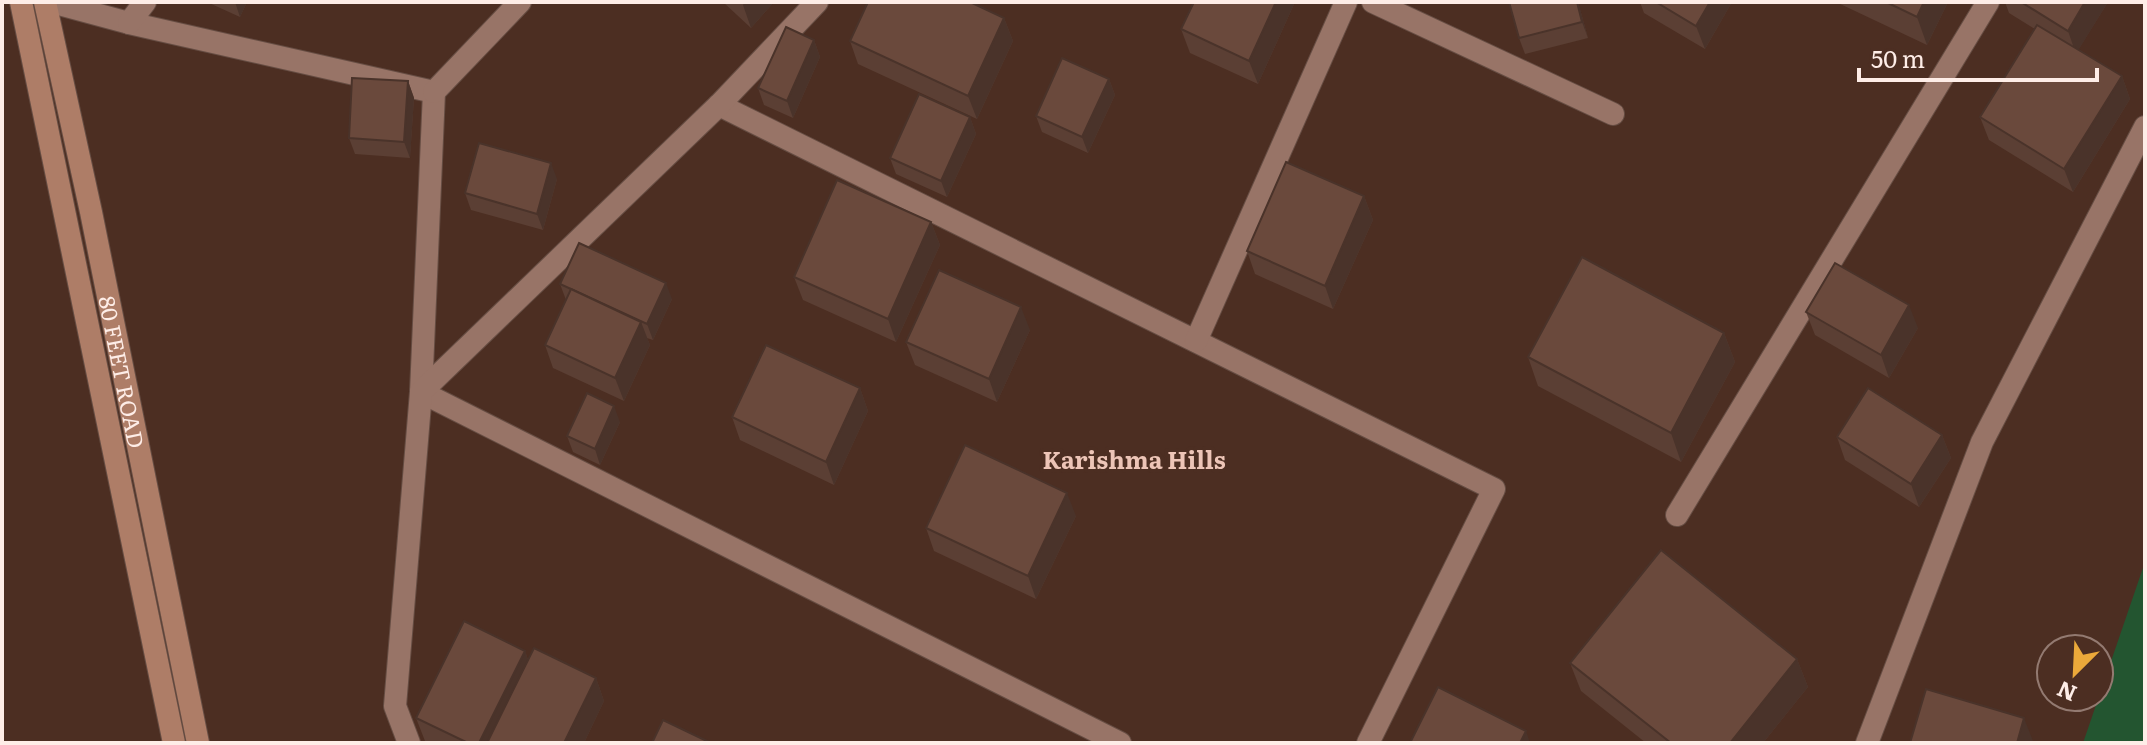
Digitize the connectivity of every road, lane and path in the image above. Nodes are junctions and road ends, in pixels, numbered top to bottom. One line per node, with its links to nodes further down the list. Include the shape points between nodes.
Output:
1 (21, 2): 18 (main road, 80 FEET ROAD)
2 (45, 2): 19 (main road, 80 FEET ROAD)
3 (51, 2): 10 (street)
4 (145, 2): 10 (street)
5 (520, 2): 11 (street)
6 (817, 2): 12 (street)
7 (1346, 2): 15 (street)
8 (1373, 2): 13 (street)
9 (1988, 2): 17 (street)
10 (129, 23): 11 (street)
11 (434, 92): 16 (street)
12 (719, 105): 15 (street); 16 (street)
13 (1613, 114)
14 (2145, 127): 23 (street, via 1982,442)
15 (1196, 341): 22 (street, via 1494,489)
16 (421, 392): 20 (street, via 395,706); 21 (street)
17 (1677, 515)
18 (174, 743)
19 (198, 743)
20 (409, 743)
21 (1120, 743)
22 (1368, 743)
23 (1867, 743)

